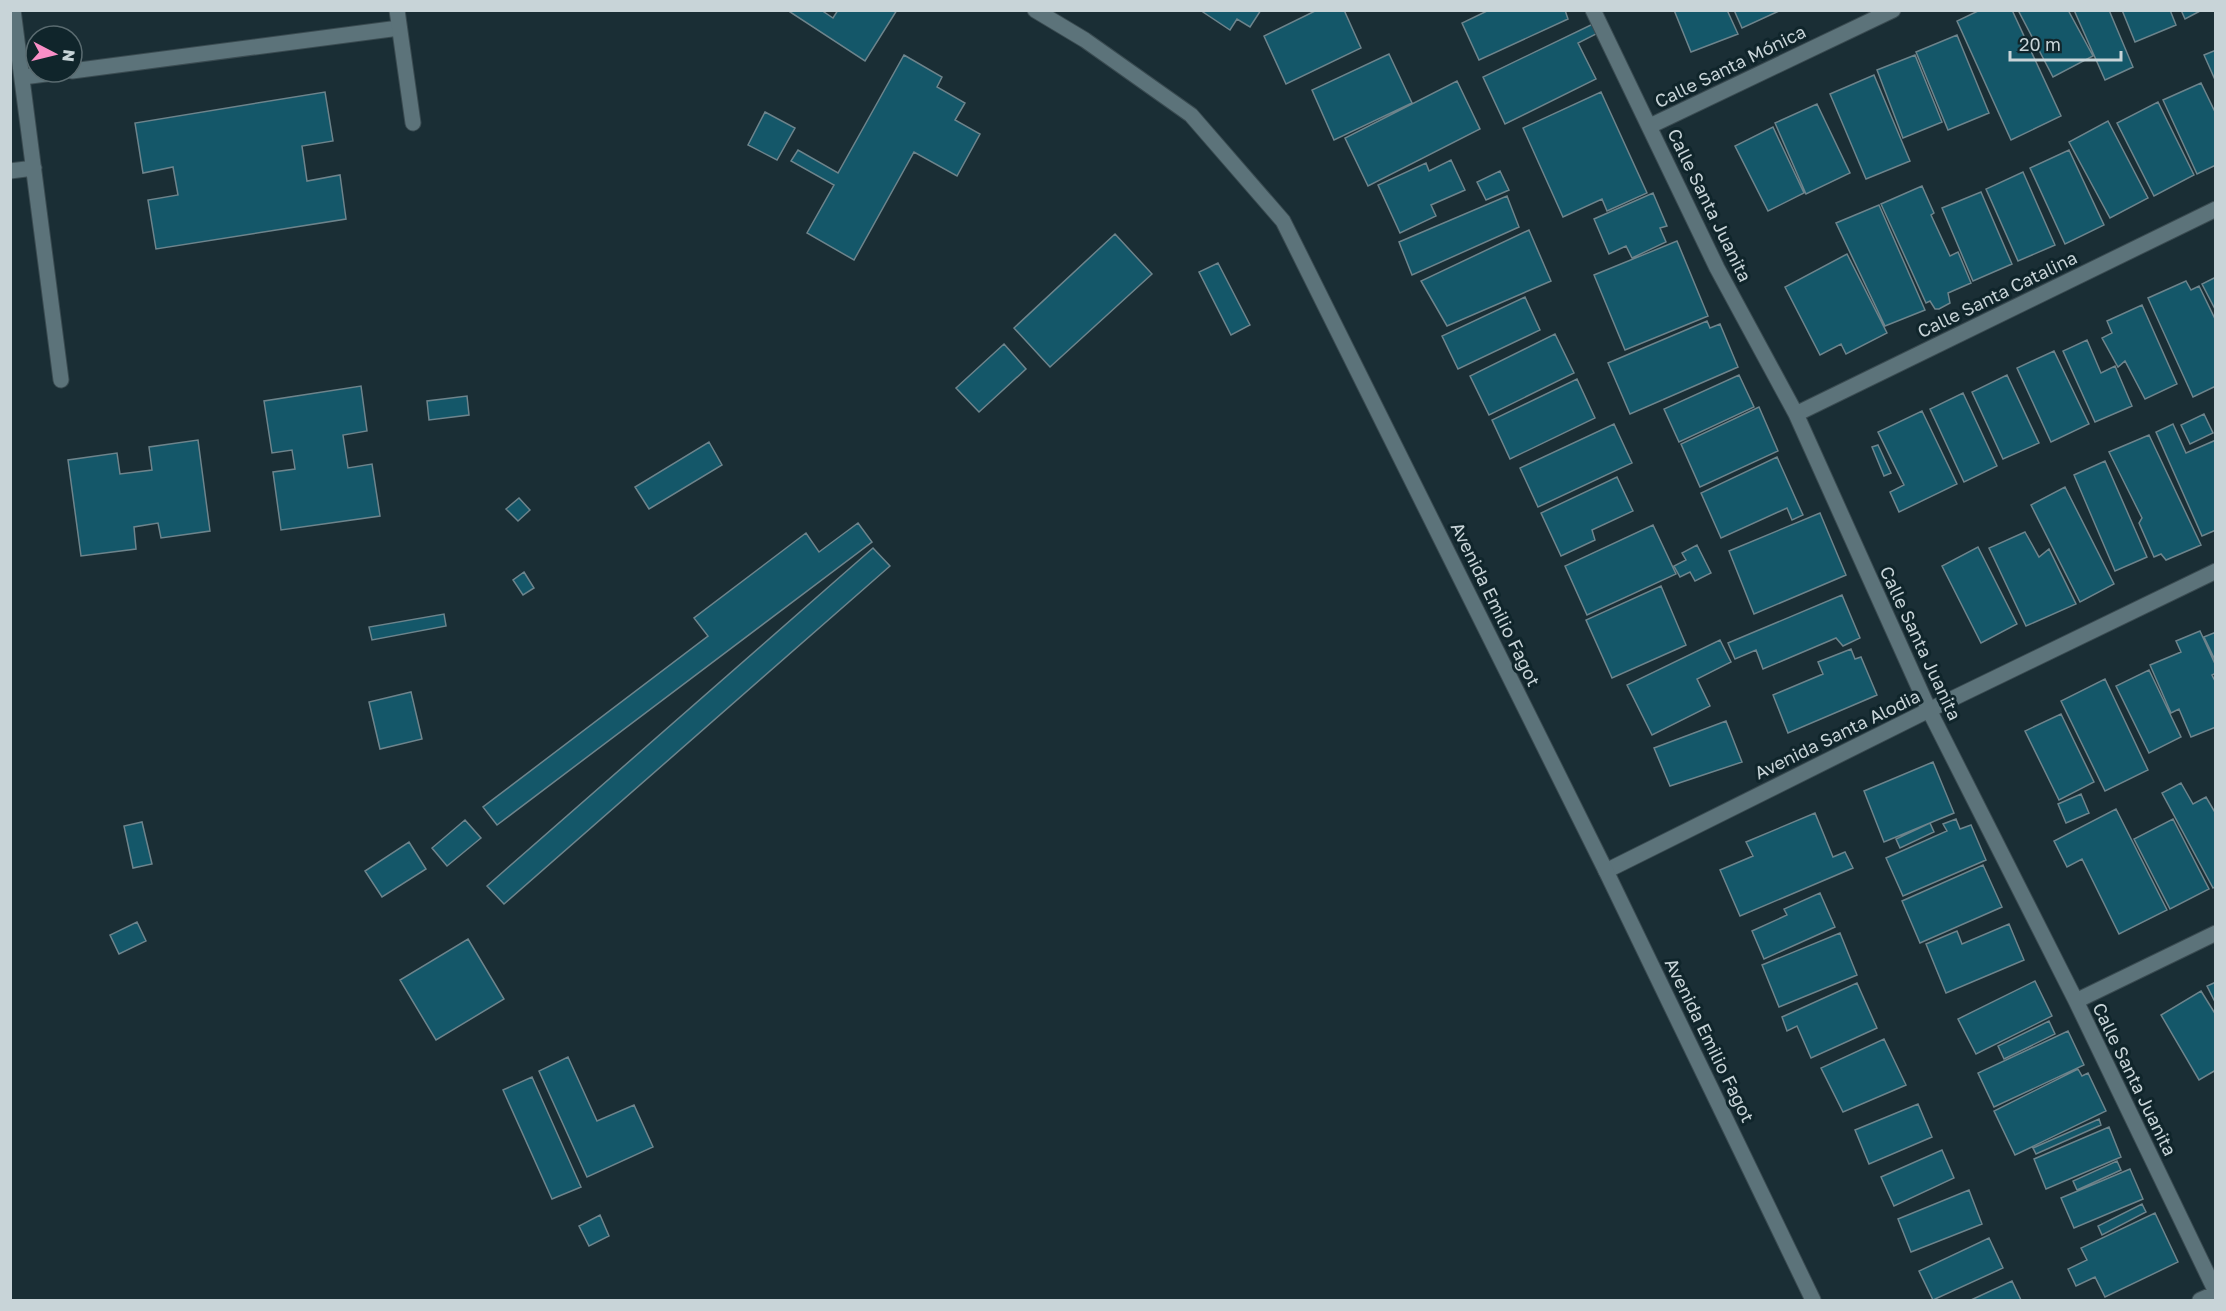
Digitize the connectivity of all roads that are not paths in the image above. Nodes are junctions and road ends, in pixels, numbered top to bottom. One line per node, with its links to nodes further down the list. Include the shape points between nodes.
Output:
1 (13, 10): 8 (street)
2 (397, 10): 6 (street)
3 (1035, 10): 18 (street, Avenida Emilio Fagot, via 1085,40 1191,115 1283,221)
4 (1593, 10): 10 (street, Calle Santa Juanita)
5 (1893, 10): 10 (street, Calle Santa Mónica)
6 (399, 28): 7 (street); 9 (street)
7 (84, 68)
8 (23, 77): 11 (street)
9 (413, 123)
10 (1650, 126): 15 (street, Calle Santa Juanita, via 1717,268)
11 (34, 168): 12 (street); 14 (street)
12 (10, 171)
13 (2216, 209): 15 (street, Calle Santa Catalina)
14 (61, 380)
15 (1796, 414): 17 (street, Calle Santa Juanita)
16 (2216, 571): 17 (street, Avenida Santa Alodia)
17 (1929, 710): 18 (street, Avenida Santa Alodia); 20 (street, Calle Santa Juanita)
18 (1606, 871): 22 (street, Avenida Emilio Fagot)
19 (2216, 933): 20 (street)
20 (2076, 1001): 21 (street, Calle Santa Juanita)
21 (2216, 1292): 23 (street)
22 (1813, 1300)
23 (2200, 1300)

